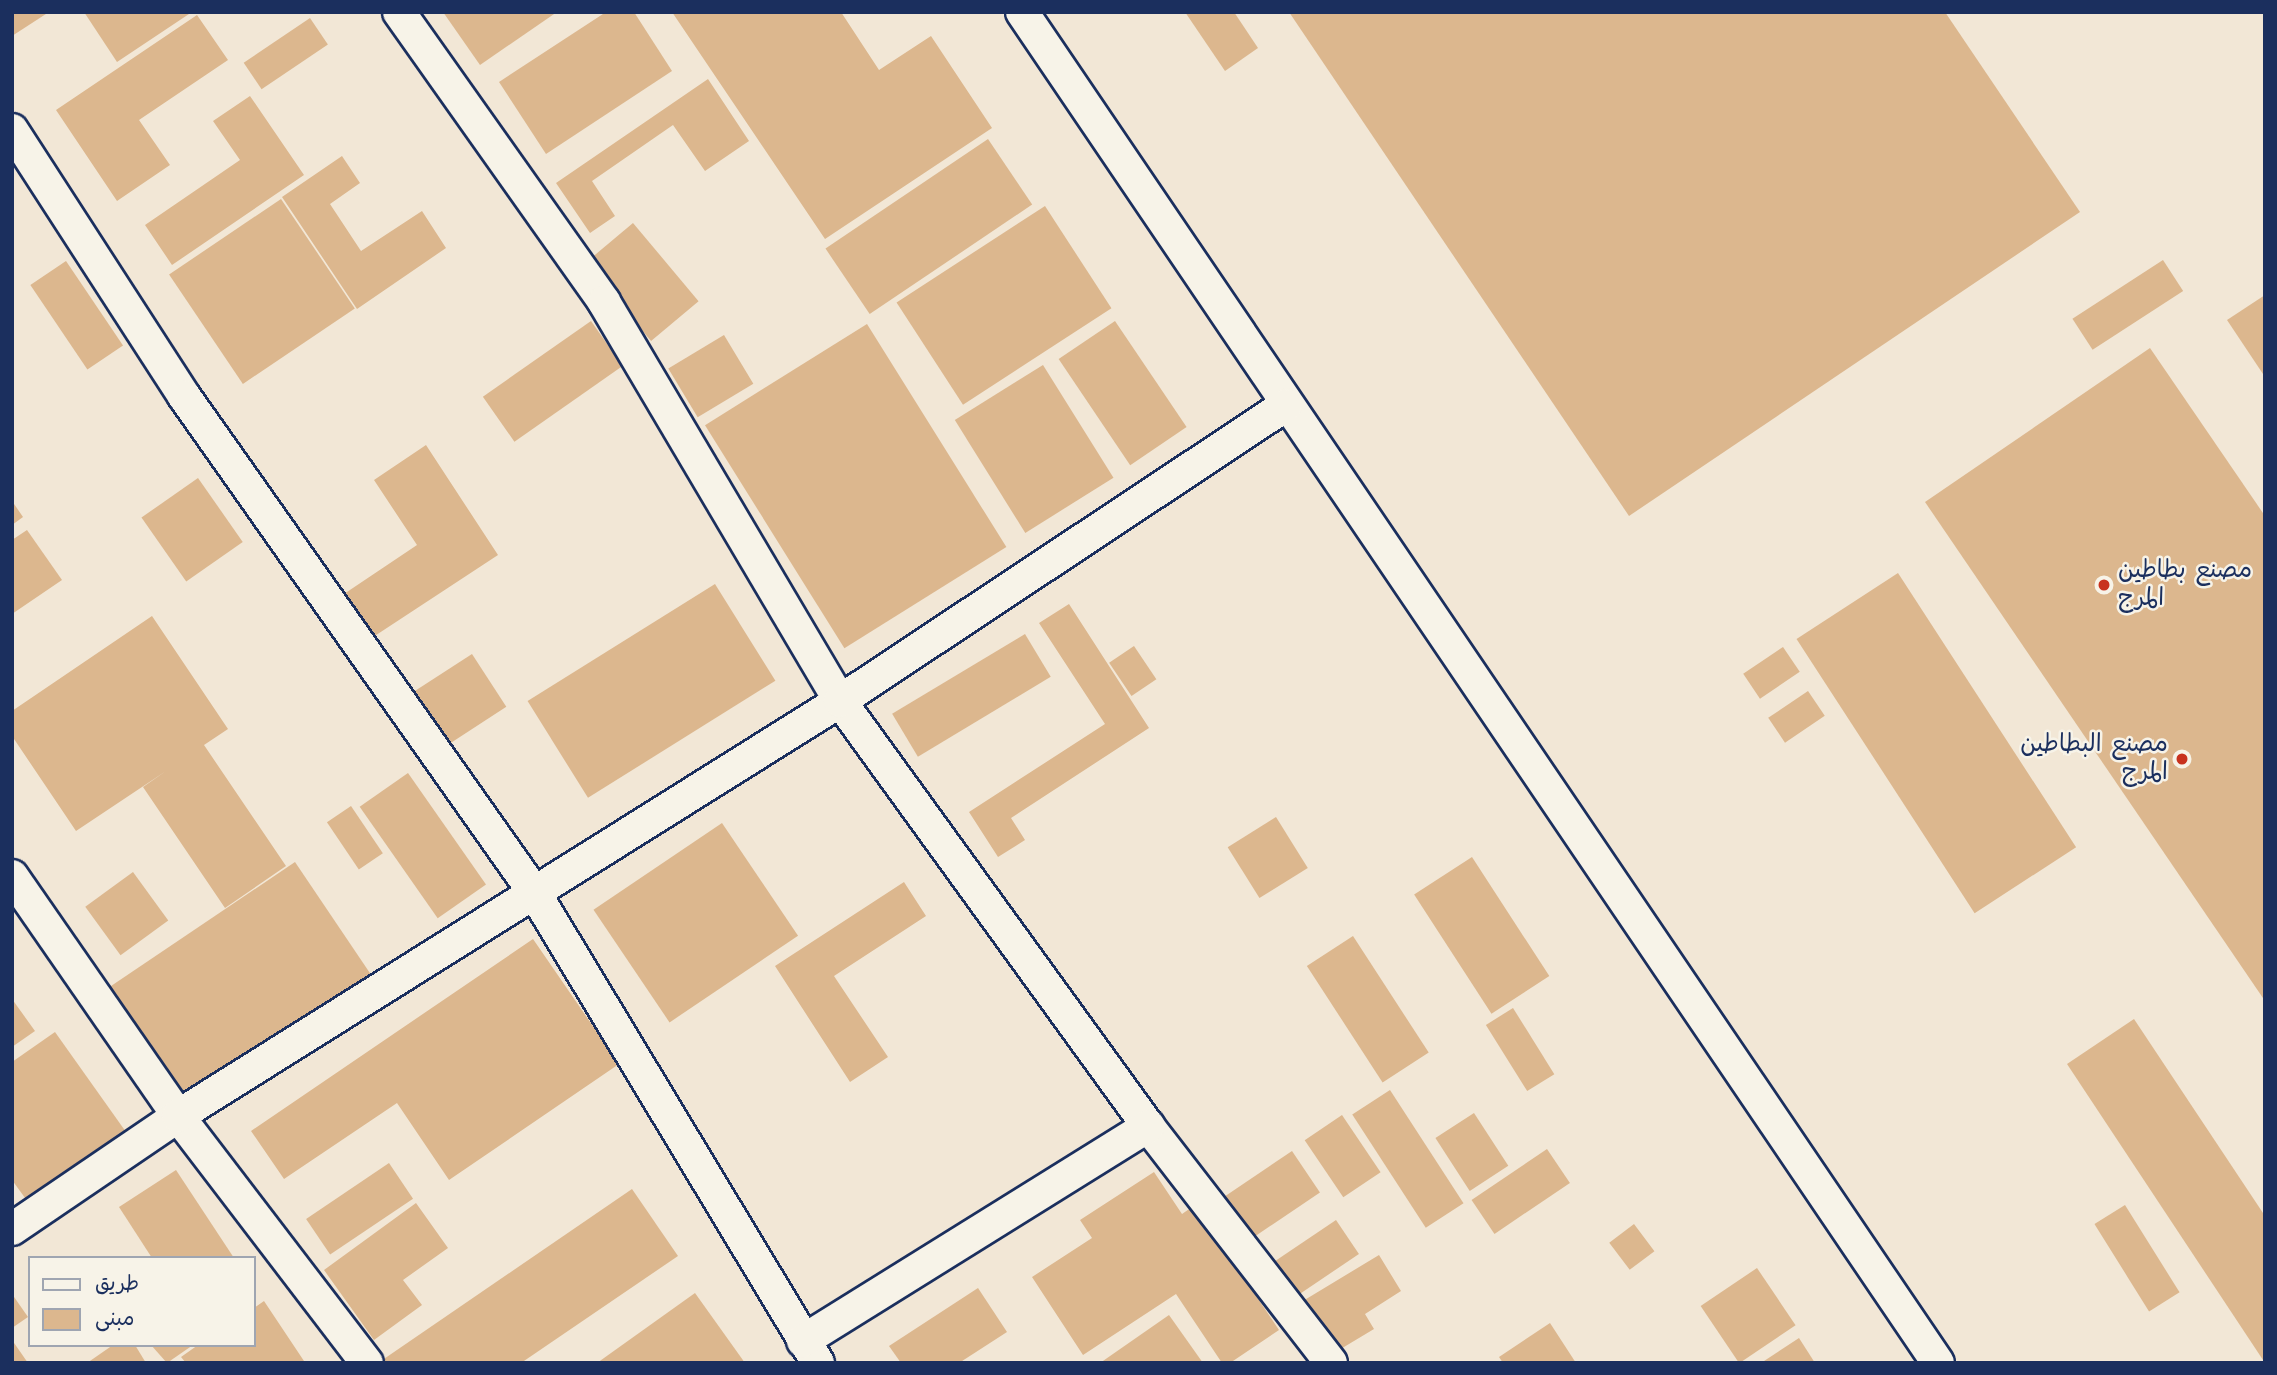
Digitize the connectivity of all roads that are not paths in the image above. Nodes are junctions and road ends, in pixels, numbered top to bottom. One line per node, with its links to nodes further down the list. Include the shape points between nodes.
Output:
1 (399, 12): 5 (street, via 604,302)
2 (1022, 12): 4 (street)
3 (12, 130): 7 (street, via 184,396)
4 (1286, 405): 5 (street); 14 (street)
5 (840, 701): 7 (street); 9 (street)
6 (12, 876): 8 (street)
7 (534, 892): 8 (street); 11 (street)
8 (178, 1116): 10 (street); 12 (street)
9 (1148, 1126): 11 (street); 13 (street)
10 (12, 1229)
11 (811, 1352)
12 (367, 1363)
13 (1331, 1363)
14 (1938, 1363)

